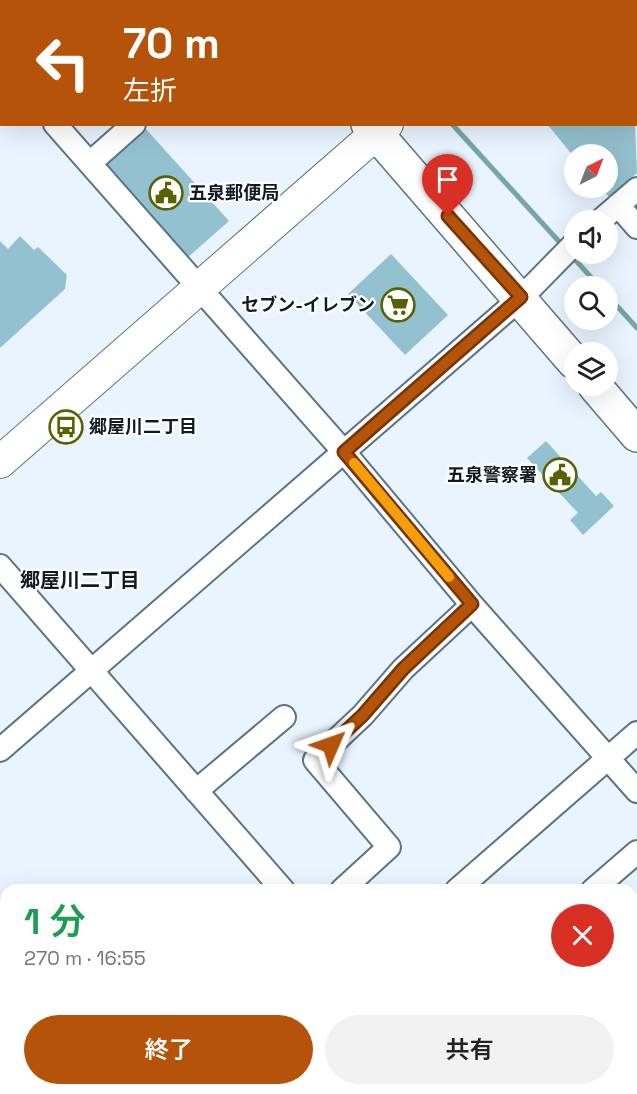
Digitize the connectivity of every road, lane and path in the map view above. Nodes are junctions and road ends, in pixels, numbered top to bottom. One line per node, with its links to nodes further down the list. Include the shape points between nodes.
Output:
1 (57, 126): 4 (street)
2 (132, 126): 4 (street)
3 (377, 128): 10 (street); 11 (main road)
4 (90, 163): 10 (street)
5 (637, 189): 6 (street)
6 (618, 206): 7 (street); 8 (street)
7 (613, 210)
8 (637, 227)
9 (564, 254): 11 (street)
10 (199, 286): 15 (street); 16 (street)
11 (521, 297): 12 (main road); 15 (street)
12 (564, 350)
13 (604, 396): 14 (main road)
14 (637, 435)
15 (344, 452): 18 (street); 19 (street)
16 (0, 462)
17 (0, 566): 19 (street)
18 (472, 604): 23 (street); 28 (street, via 315,760 389,848)
19 (89, 670): 22 (street); 25 (street)
20 (284, 717): 25 (street)
21 (637, 734): 23 (street)
22 (0, 750)
23 (610, 758): 24 (street); 29 (street)
24 (637, 790)
25 (196, 791): 27 (street)
26 (637, 852): 30 (street)
27 (278, 884)
28 (349, 884)
29 (464, 884)
30 (601, 884)

